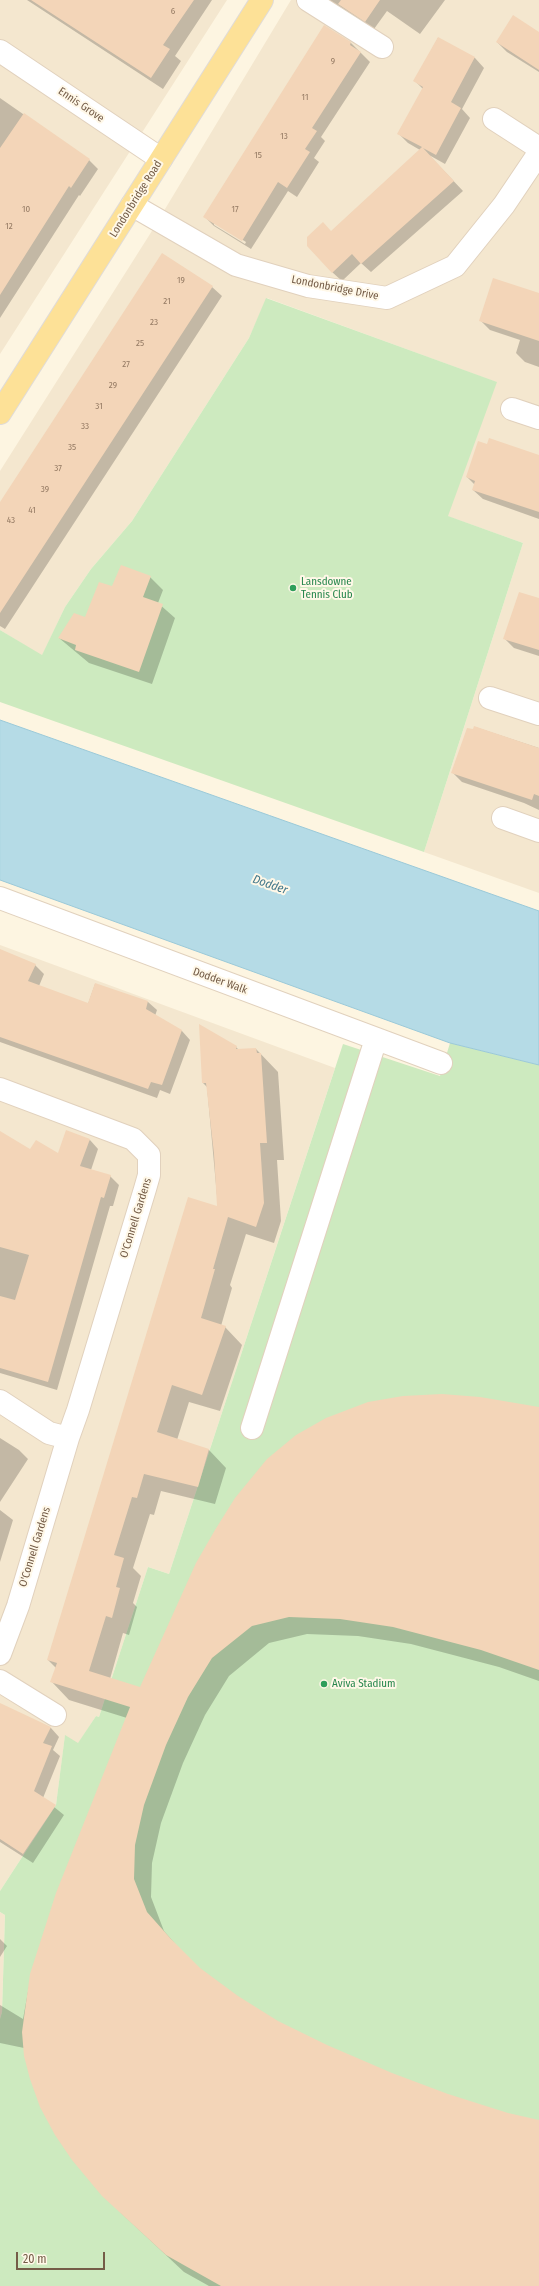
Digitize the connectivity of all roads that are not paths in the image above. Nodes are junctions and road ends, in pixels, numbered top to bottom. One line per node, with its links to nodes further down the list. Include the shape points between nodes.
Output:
1 (262, 0): 8 (main road, Londonbridge Road)
2 (308, 0): 3 (street)
3 (382, 47)
4 (0, 51): 8 (street, Ennis Grove)
5 (494, 119): 6 (street)
6 (539, 148)
7 (539, 153): 9 (street, Londonbridge Drive, via 504,205 455,266 386,298 308,286 236,264)
8 (161, 159): 9 (main road, Londonbridge Road)
9 (132, 205): 10 (main road, Londonbridge Road)
10 (3, 401)
11 (512, 409): 12 (street)
12 (539, 418)
13 (490, 698): 14 (street)
14 (539, 714)
15 (503, 818): 16 (street)
16 (539, 831)
17 (0, 898): 18 (street, Dodder Walk)
18 (376, 1039): 19 (street, Dodder Walk); 22 (street)
19 (441, 1063)
20 (0, 1089): 23 (street, O'Connell Gardens, via 133,1139 149,1155 149,1175)
21 (0, 1401): 23 (street, via 49,1433)
22 (252, 1428)
23 (68, 1438): 24 (street, O'Connell Gardens, via 18,1606)
24 (0, 1654)
25 (0, 1680): 26 (street)
26 (56, 1715)

